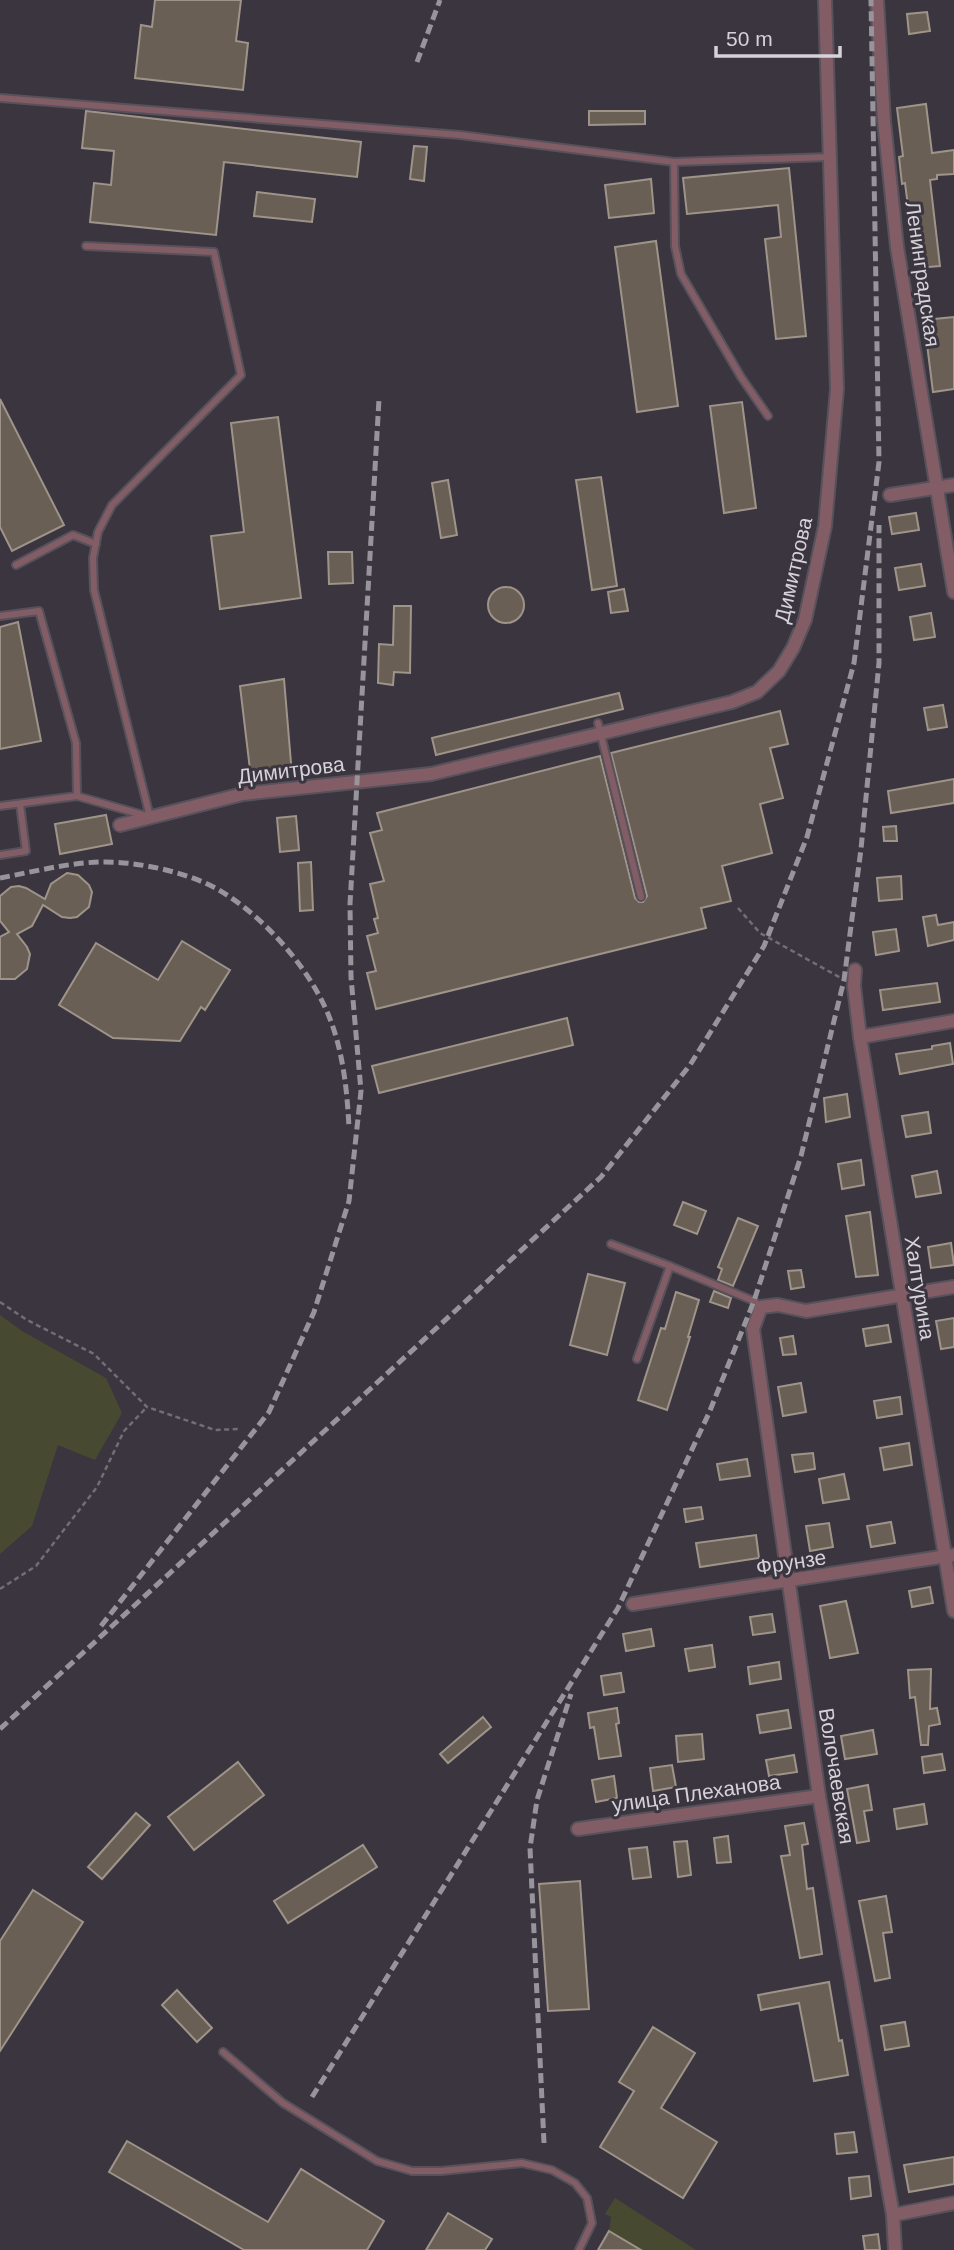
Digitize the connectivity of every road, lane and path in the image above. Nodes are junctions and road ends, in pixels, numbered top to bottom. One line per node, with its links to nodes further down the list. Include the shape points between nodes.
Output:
1 (825, 0): 4 (street, Димитрова)
2 (877, 0): 9 (street, Ленинградская, via 897,247)
3 (0, 99): 5 (lane, via 460,135)
4 (830, 157): 5 (lane); 15 (street, Димитрова, via 837,389 825,526 805,620 779,671 757,692 732,702)
5 (674, 162): 7 (lane, via 675,246 681,274)
6 (86, 246): 11 (lane, via 214,252 241,374 112,505 97,532)
7 (768, 416)
8 (954, 485): 9 (street)
9 (937, 488): 10 (street); 13 (street, Ленинградская)
10 (890, 495)
11 (96, 544): 12 (lane, via 73,535); 19 (lane, via 94,590)
12 (16, 565)
13 (954, 592)
14 (0, 616): 16 (lane, via 40,611 76,743)
15 (599, 729): 19 (street, Димитрова, via 431,774 243,794); 22 (lane)
16 (77, 796): 17 (lane); 19 (lane)
17 (20, 804): 18 (lane); 21 (lane, via 26,851)
18 (0, 806)
19 (150, 817): 20 (street, Димитрова)
20 (120, 825)
21 (0, 855)
22 (641, 897)
23 (738, 908): 25 (path, via 760,933)
24 (855, 970): 25 (street, Халтурина)
25 (854, 986): 27 (street, Халтурина)
26 (954, 1021): 27 (street)
27 (860, 1037): 31 (street, Халтурина)
28 (611, 1244): 29 (lane)
29 (670, 1265): 33 (lane); 34 (lane)
30 (954, 1287): 31 (street)
31 (902, 1296): 33 (street, via 806,1311); 37 (street, Халтурина)
32 (0, 1301): 35 (path, via 94,1354)
33 (761, 1307): 38 (street, Волочаевская, via 753,1336)
34 (637, 1359)
35 (146, 1406): 36 (path, via 215,1430); 39 (path, via 124,1431 97,1487 36,1566)
36 (239, 1429)
37 (949, 1556): 38 (street, Фрунзе); 41 (street, Халтурина)
38 (789, 1582): 40 (street, Фрунзе); 42 (street, Волочаевская)
39 (0, 1589)
40 (633, 1604)
41 (954, 1611)
42 (819, 1796): 43 (street, улица Плеханова); 46 (street, Волочаевская)
43 (578, 1829)
44 (223, 2052): 47 (lane, via 282,2103 377,2161 412,2171 522,2163 552,2170 575,2183 587,2198 592,2222)
45 (954, 2203): 46 (street)
46 (893, 2215): 48 (street, Волочаевская)
47 (579, 2250)
48 (895, 2250)

